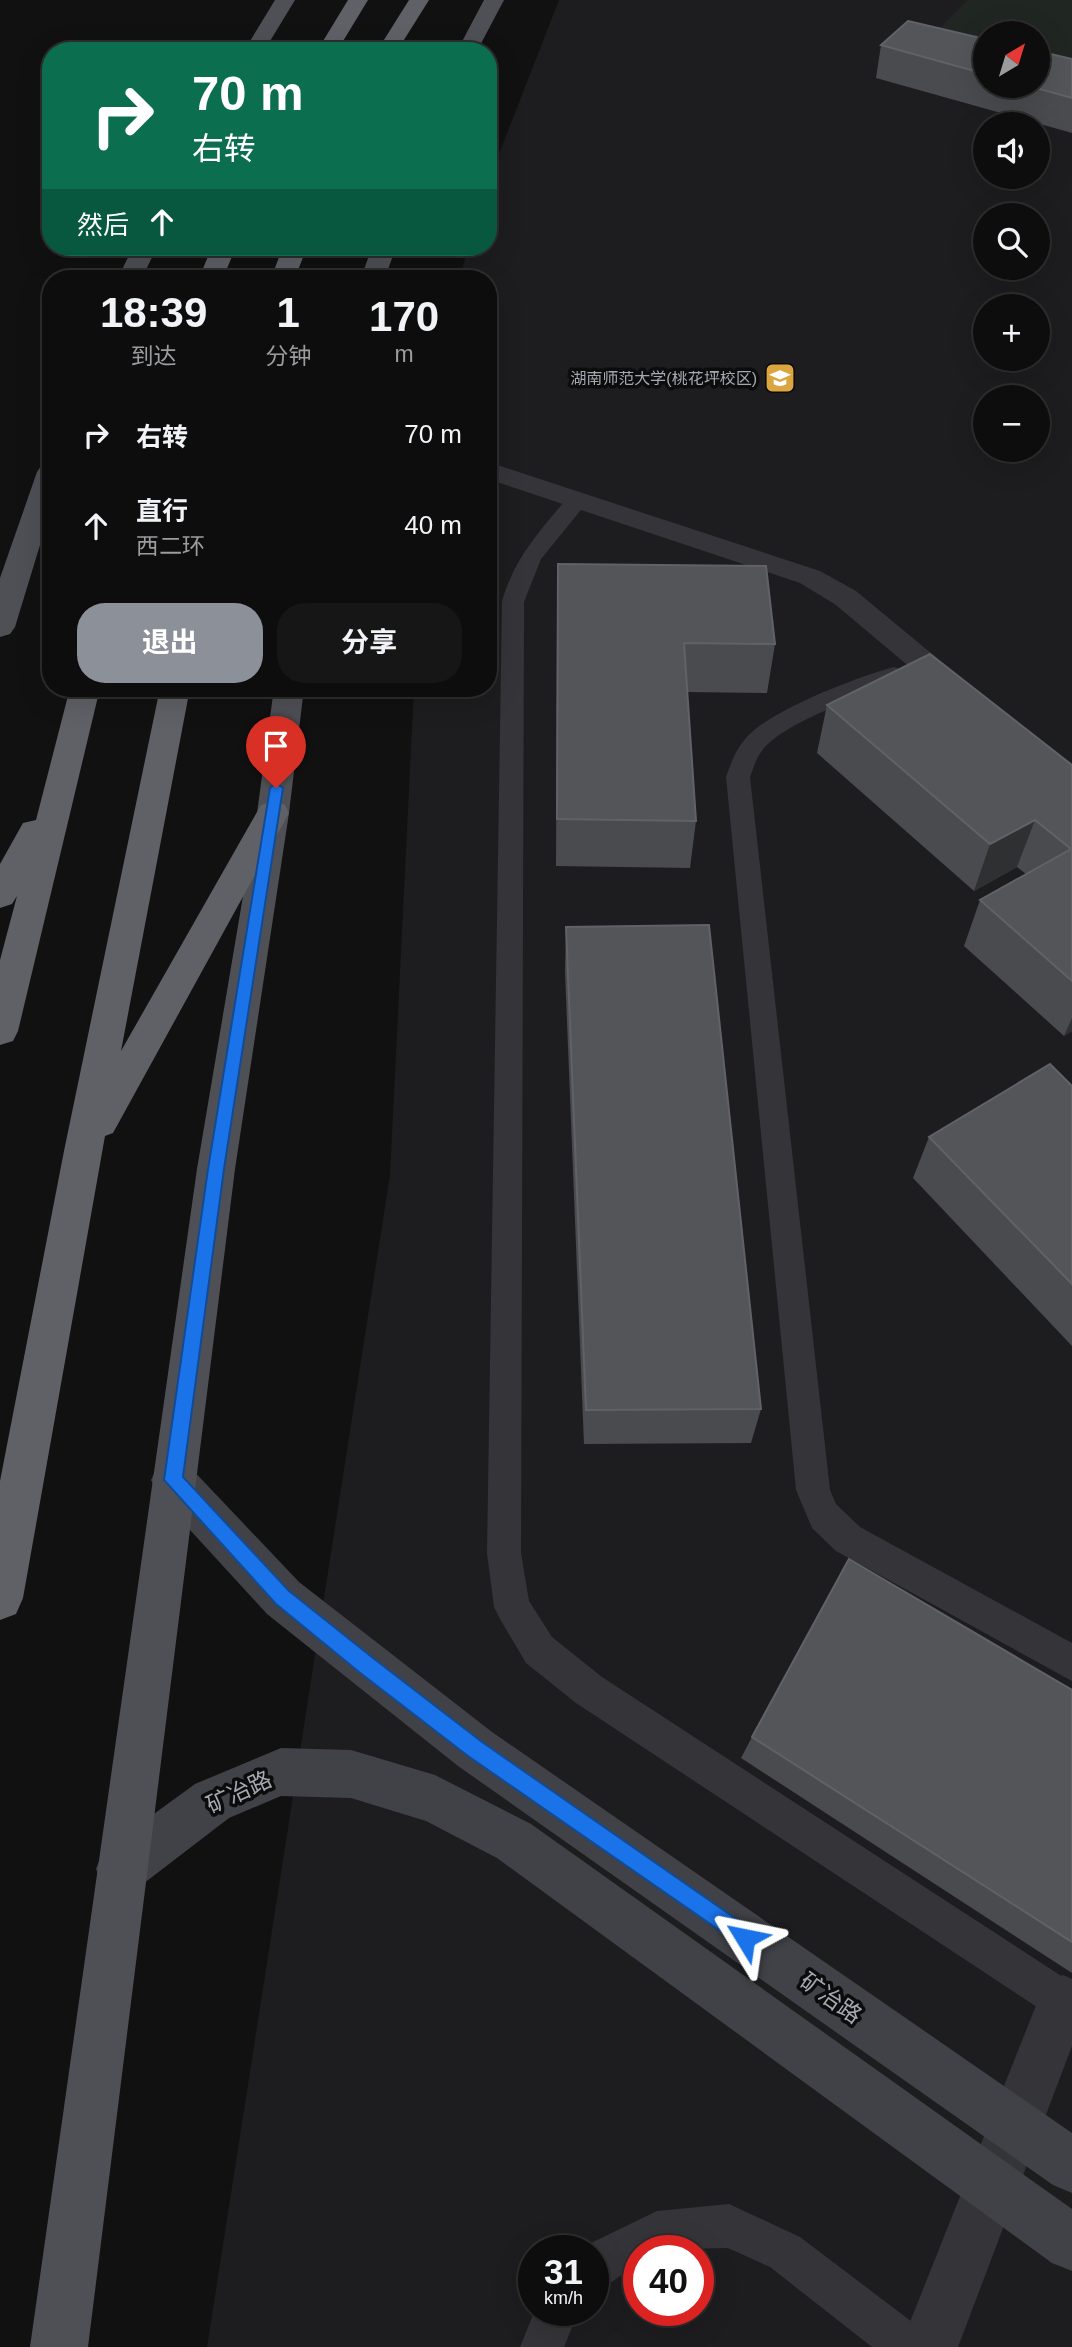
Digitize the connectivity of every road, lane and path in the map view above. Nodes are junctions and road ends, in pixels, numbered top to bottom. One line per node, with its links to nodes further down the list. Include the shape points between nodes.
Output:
1 (285, 0): 5 (main road)
2 (358, 0): 6 (highway)
3 (419, 0): 7 (highway)
4 (494, 0): 8 (main road)
5 (259, 42)
6 (332, 42)
7 (393, 42)
8 (472, 42)
9 (497, 473): 11 (street)
10 (42, 496): 12 (main road)
11 (578, 500): 13 (street, via 810,578 846,598); 27 (lane, via 530,558 517,580 513,601 504,1553 512,1607 539,1650 589,1690)
12 (0, 628)
13 (923, 662): 17 (street); 25 (lane, via 777,726 757,740 738,777 809,1466 824,1516 848,1539)
14 (83, 697): 18 (highway)
15 (173, 697): 22 (highway)
16 (288, 697): 19 (main road)
17 (987, 716)
18 (60, 787): 20 (highway); 21 (highway)
19 (273, 813): 22 (highway); 23 (main road, via 216,1169)
20 (0, 895)
21 (0, 1031)
22 (83, 1151): 24 (highway)
23 (173, 1480): 26 (main road); 28 (street, 矿冶路, via 283,1598 475,1749)
24 (0, 1598)
25 (1072, 1663)
26 (121, 1869): 30 (street, 矿冶路, via 212,1801 281,1772 352,1774 436,1799 514,1841); 34 (main road)
27 (1063, 2001): 28 (street)
28 (1014, 2126): 29 (street, 矿冶路); 30 (street)
29 (1072, 2166)
30 (991, 2185): 31 (street, 矿冶路); 37 (street)
31 (1072, 2243)
32 (609, 2257): 36 (lane, via 657,2233 729,2226 785,2252)
33 (551, 2326): 35 (lane)
34 (59, 2347)
35 (542, 2347)
36 (908, 2347)
37 (929, 2347)

